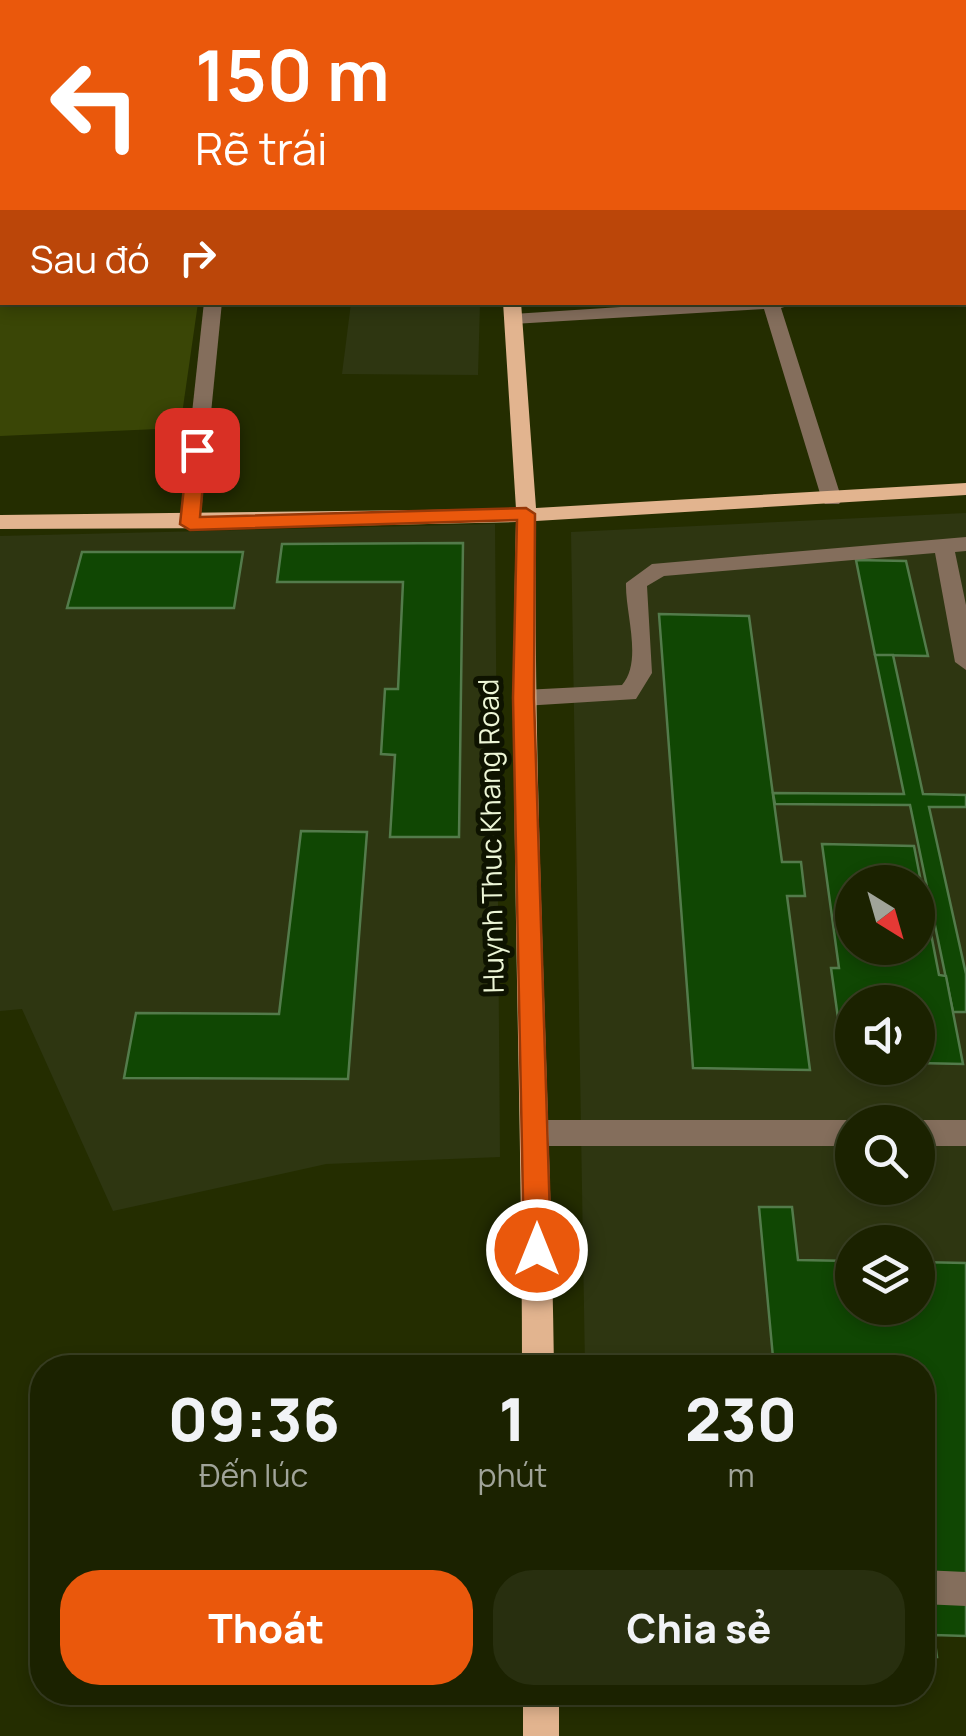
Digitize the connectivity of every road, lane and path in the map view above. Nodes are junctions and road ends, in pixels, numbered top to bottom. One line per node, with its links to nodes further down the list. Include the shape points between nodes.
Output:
1 (212, 305): 9 (street)
2 (734, 305): 4 (street)
3 (771, 305): 6 (street)
4 (512, 311): 7 (main road, Huynh Thuc Khang Road)
5 (966, 490): 6 (main road)
6 (832, 500): 7 (main road)
7 (526, 514): 9 (main road); 12 (main road, Huynh Thuc Khang Road)
8 (0, 522): 9 (main road)
9 (190, 524)
10 (955, 545): 11 (street); 12 (street, via 659,569 637,583 643,673 636,688)
11 (966, 662)
12 (523, 698): 13 (main road, Huynh Thuc Khang Road)
13 (536, 1132): 14 (street); 17 (main road, Huynh Thuc Khang Road)
14 (835, 1133)
15 (935, 1133): 16 (street)
16 (966, 1133)
17 (538, 1355)
18 (935, 1587): 19 (street)
19 (966, 1588)
20 (541, 1705): 21 (main road)
21 (541, 1736)

